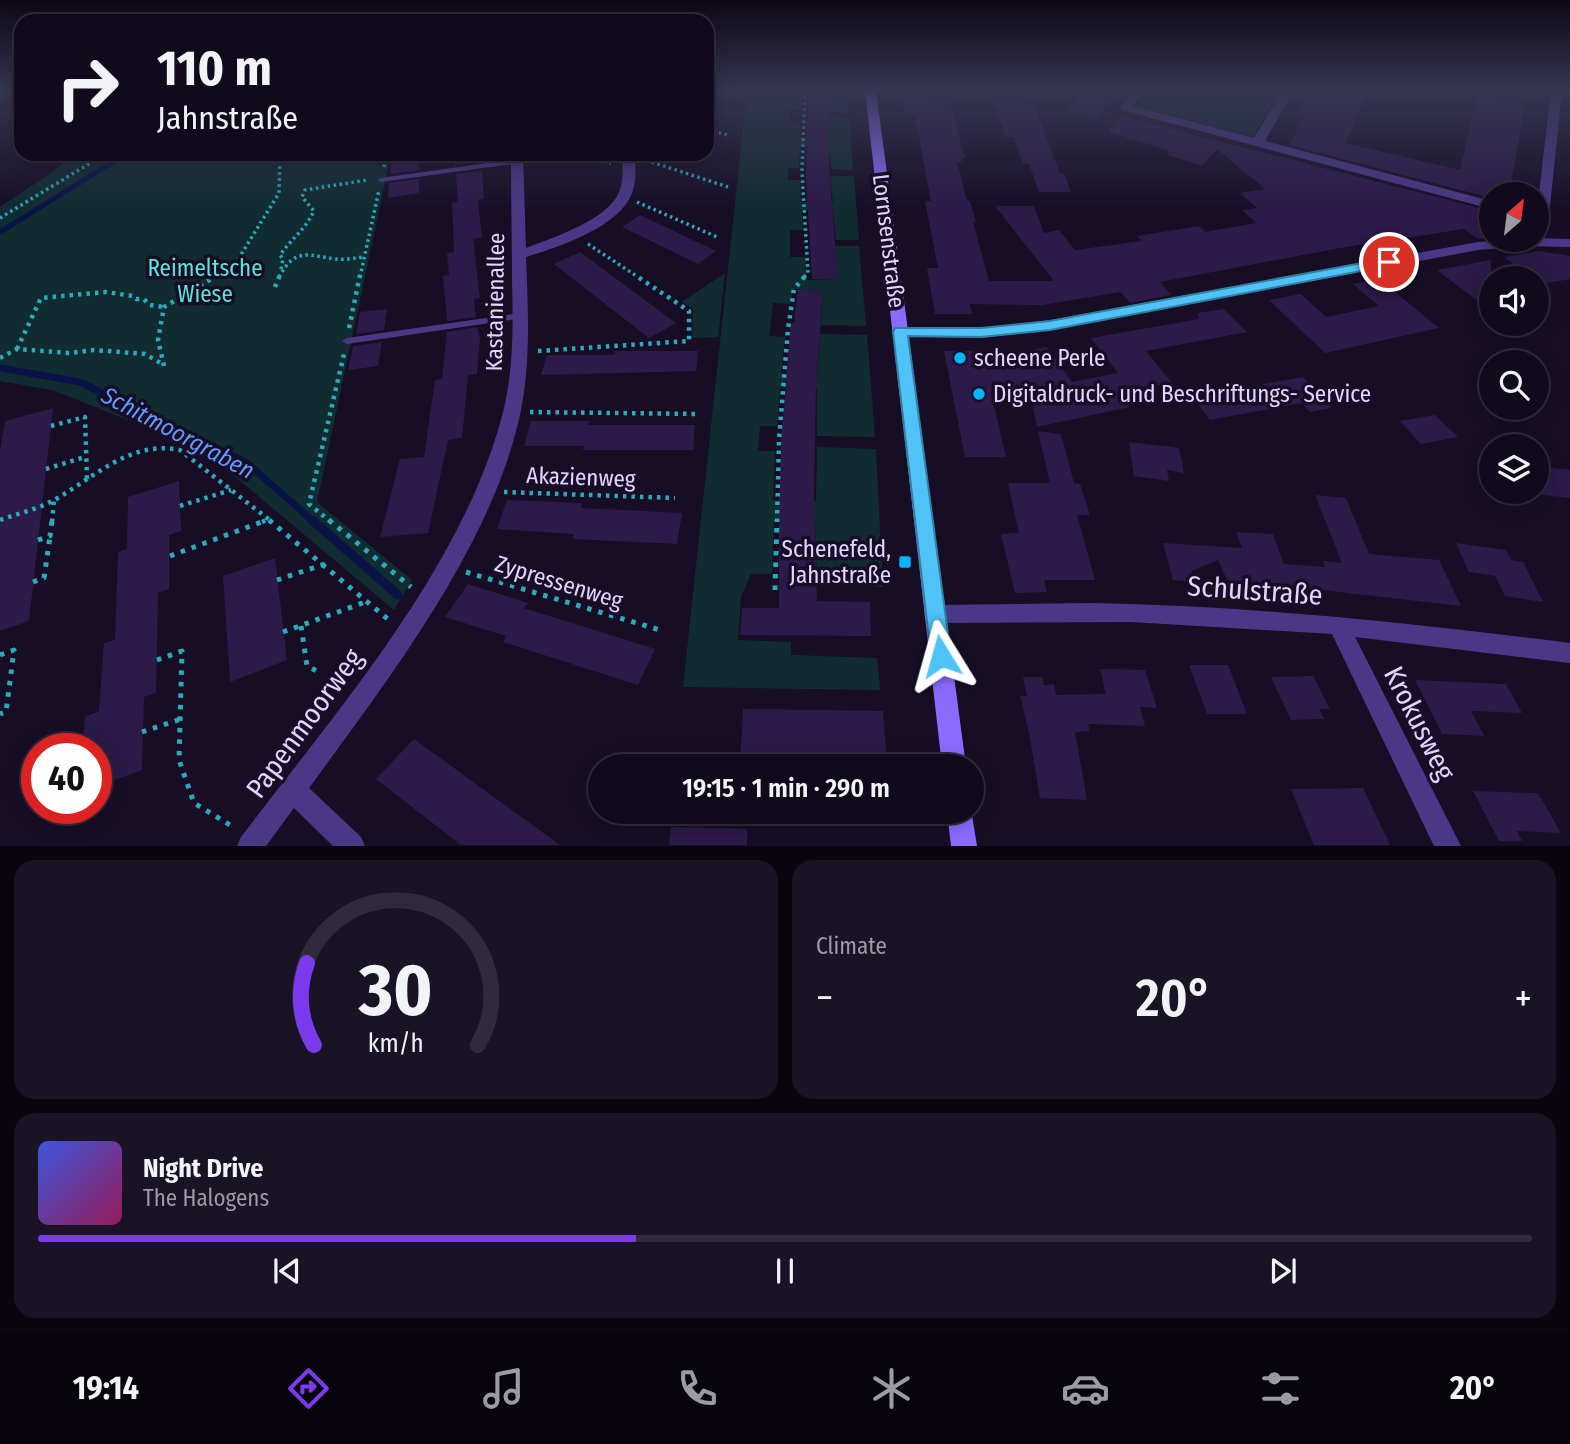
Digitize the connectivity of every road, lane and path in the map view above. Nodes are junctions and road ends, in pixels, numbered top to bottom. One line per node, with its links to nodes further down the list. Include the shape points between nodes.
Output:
1 (804, 130): 56 (path, via 808,273 794,289 788,328)
2 (875, 130): 31 (street, Lornsenstraße)
3 (1213, 130): 8 (street)
4 (1265, 130): 8 (street)
5 (1551, 130): 17 (street)
6 (714, 132): 7 (path)
7 (728, 135)
8 (1258, 142): 20 (street)
9 (94, 161): 21 (path)
10 (280, 161): 29 (path, via 279,193 234,266)
11 (385, 161): 16 (path)
12 (493, 161): 16 (lane)
13 (517, 161): 25 (street, Kastanienallee)
14 (632, 161): 22 (street, via 620,204)
15 (636, 161): 18 (path)
16 (381, 180): 26 (path); 27 (path, via 305,190 302,197 314,211 280,256 284,259)
17 (1544, 182)
18 (728, 187)
19 (633, 201): 23 (path)
20 (1479, 202)
21 (0, 218)
22 (573, 234): 25 (street); 34 (path, via 689,311 689,341)
23 (717, 237)
24 (1570, 243): 31 (street, via 1478,246 1016,330)
25 (520, 254): 30 (street, Kastanienallee)
26 (365, 257): 27 (path, via 335,259 316,254); 32 (path)
27 (281, 269): 28 (path)
28 (275, 287)
29 (164, 307): 33 (path, via 106,292 41,298); 33 (path, via 158,340 164,366 145,354)
30 (520, 316): 32 (lane); 36 (street, Kastanienallee, via 521,352)
31 (900, 332): 59 (street, Lornsenstraße)
32 (347, 341): 57 (path, via 309,504)
33 (17, 349): 35 (path)
34 (535, 351)
35 (0, 358)
36 (512, 411): 37 (path); 43 (street, Kastanienallee)
37 (699, 414)
38 (51, 426): 39 (path, via 85,417)
39 (85, 457): 40 (path); 41 (path)
40 (46, 469)
41 (87, 478): 42 (path, via 140,451 170,446); 45 (path)
42 (232, 490): 46 (path); 48 (path)
43 (485, 491): 44 (path, Akazienweg); 53 (street, Kastanienallee)
44 (675, 498)
45 (54, 500): 47 (path); 49 (path)
46 (180, 506)
47 (0, 520)
48 (268, 520): 51 (path); 52 (path)
49 (50, 536): 50 (path); 55 (path, via 44,578)
50 (38, 540)
51 (170, 556)
52 (325, 564): 54 (path); 58 (path)
53 (449, 567): 62 (street, Kastanienallee); 63 (path, Zypressenweg)
54 (277, 580)
55 (33, 582)
56 (775, 590)
57 (417, 592)
58 (368, 601): 60 (path); 62 (path)
59 (935, 614): 61 (street, Schulstraße, via 1153,613); 72 (street, Lornsenstraße)
60 (301, 626): 64 (path); 68 (path, via 307,666)
61 (1339, 626): 65 (street, Schulstraße); 78 (street, Krokusweg)
62 (400, 629): 73 (street, Papenmoorweg, via 377,675)
63 (660, 630)
64 (283, 632)
65 (1570, 653)
66 (0, 655): 69 (path, via 14,650 6,712)
67 (157, 660): 70 (path, via 182,651)
68 (317, 671)
69 (0, 714)
70 (181, 719): 71 (path); 75 (path, via 179,760 194,803)
71 (142, 732)
72 (952, 754)
73 (293, 790): 75 (street, Papenmoorweg); 76 (street)
74 (961, 824): 77 (street)
75 (252, 843)
76 (352, 845)
77 (964, 845)
78 (1448, 845)

